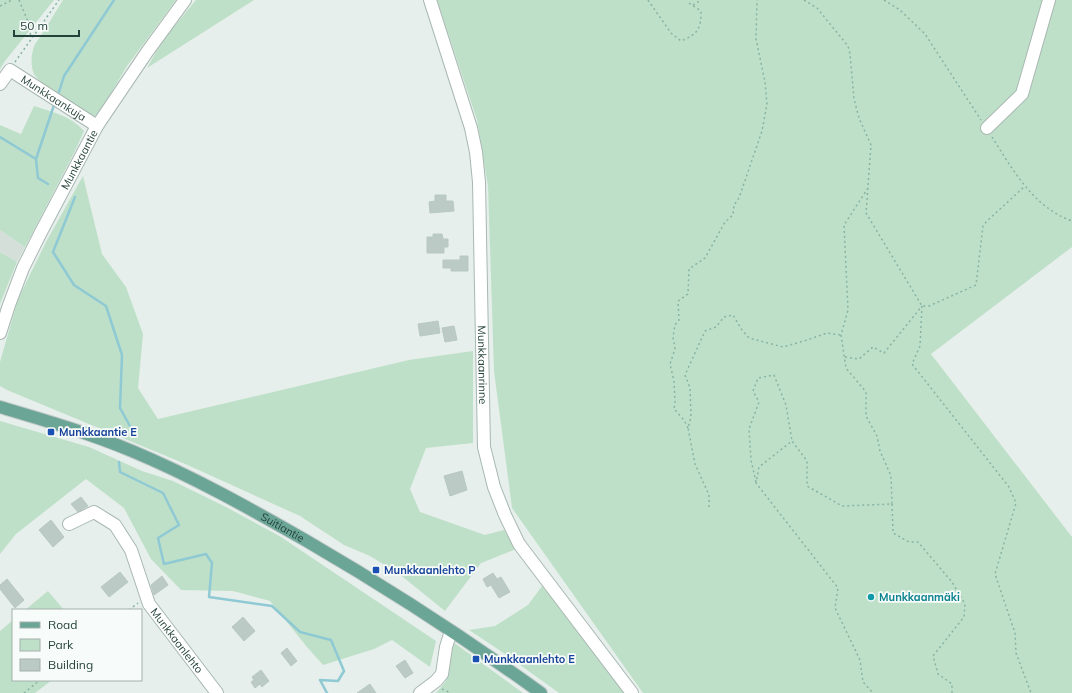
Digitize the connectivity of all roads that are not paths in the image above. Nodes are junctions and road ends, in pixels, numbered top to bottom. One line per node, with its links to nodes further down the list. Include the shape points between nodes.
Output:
1 (185, 0): 5 (street, Munkkaantie)
2 (430, 0): 14 (street, Munkkaanrinne, via 471,128 476,152 479,182 484,447 494,487 519,544)
3 (1048, 0): 6 (street, via 1022,94)
4 (0, 84): 5 (street, Munkkaankuja, via 10,70)
5 (97, 126): 7 (street, Munkkaantie, via 23,268)
6 (986, 128)
7 (0, 333)
8 (0, 407): 10 (main road, Suitiantie, via 52,422 124,448 212,488 354,569)
9 (68, 524): 11 (street, Munkkaanlehto, via 94,512 115,525 131,550 149,604)
10 (451, 631): 12 (street, via 442,674); 13 (main road, Suitiantie)
11 (217, 693)
12 (420, 693)
13 (541, 693)
14 (632, 693)

